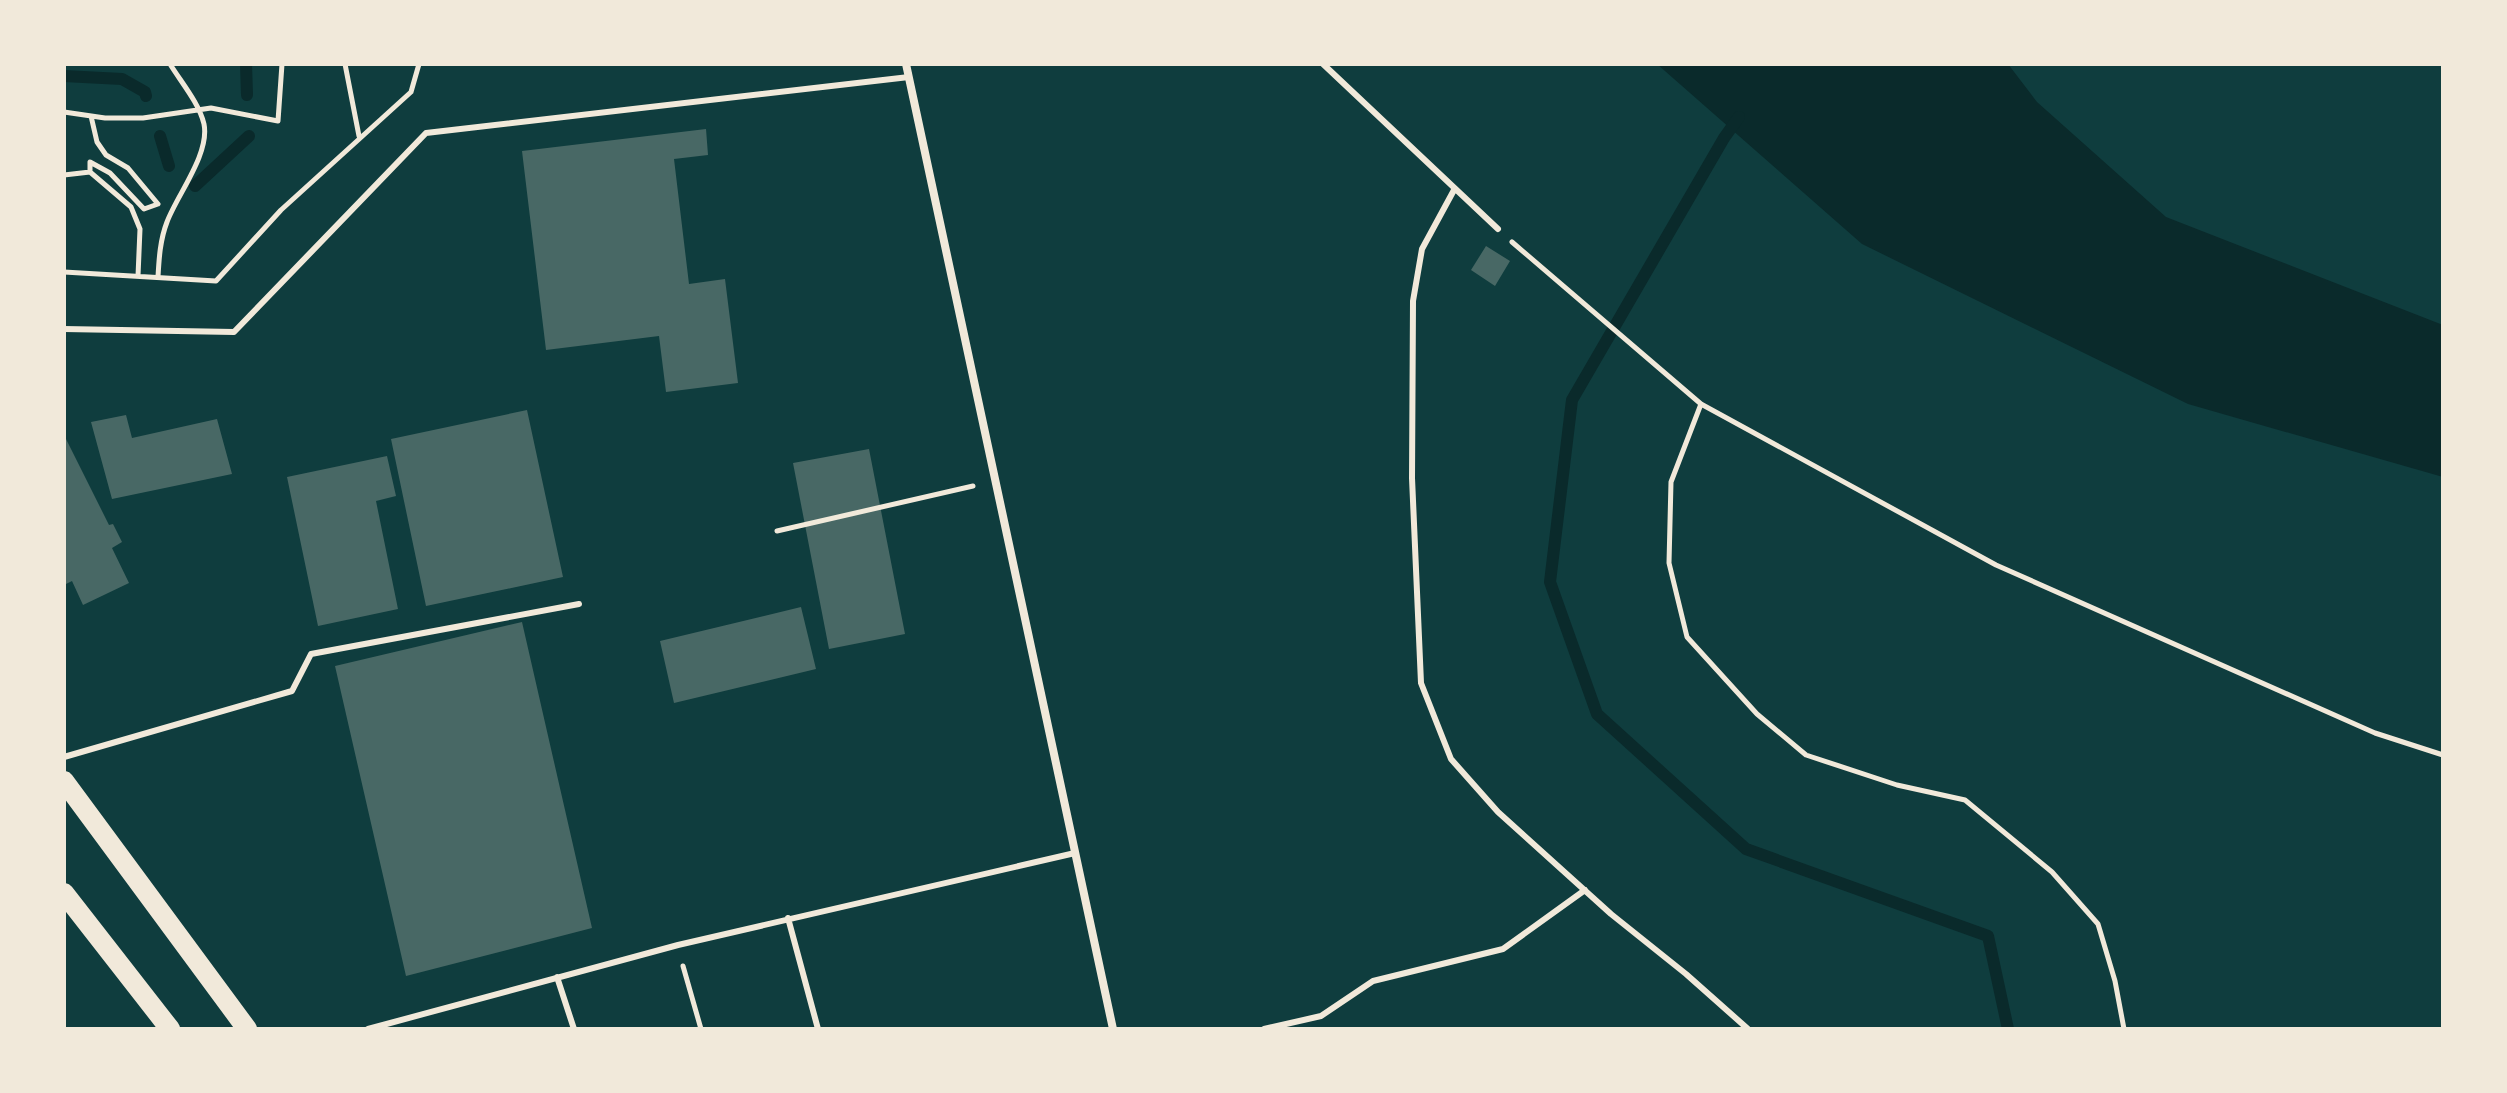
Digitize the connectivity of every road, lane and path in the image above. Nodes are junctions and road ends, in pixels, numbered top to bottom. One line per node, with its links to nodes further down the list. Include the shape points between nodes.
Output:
1 (170, 64): 8 (path)
2 (282, 64): 8 (path, via 278,121)
3 (345, 64): 11 (path)
4 (419, 64): 11 (path, via 411,92)
5 (906, 64): 7 (street)
6 (1323, 64): 14 (lane)
7 (909, 77): 19 (lane, via 426,133 234,332); 21 (street)
8 (198, 108): 10 (path, via 143,118); 18 (path, via 205,126 201,152 167,222)
9 (64, 112): 10 (path)
10 (91, 116): 12 (path, via 106,155 128,168 158,204 144,209 110,173 90,162)
11 (359, 137): 18 (path, via 216,281)
12 (90, 172): 13 (path); 17 (path, via 131,207 140,229)
13 (64, 175)
14 (1454, 190): 15 (lane); 28 (lane, via 1422,249 1413,301 1412,478 1421,683 1451,759 1498,812)
15 (1498, 229): 20 (path)
16 (64, 272): 17 (path)
17 (138, 276): 18 (path)
18 (158, 277)
19 (64, 329)
20 (1701, 404): 24 (path, via 1996,565 2375,733); 42 (path, via 1671,482 1669,563 1687,637 1757,714 1806,755 1897,785 1965,800 2052,872 2098,924)
21 (994, 482): 22 (path); 27 (street)
22 (777, 531)
23 (579, 604): 25 (lane, via 311,654 292,691)
24 (2443, 755)
25 (64, 757)
26 (64, 781): 34 (main road)
27 (1075, 853): 30 (lane); 39 (street)
28 (1585, 890): 40 (lane, via 1503,949 1373,981 1321,1016); 41 (lane)
29 (64, 893): 33 (main road)
30 (788, 918): 31 (lane); 38 (lane)
31 (678, 945): 32 (lane); 37 (path)
32 (557, 977): 35 (lane); 36 (lane)
33 (170, 1029)
34 (247, 1029)
35 (368, 1029)
36 (574, 1029)
37 (701, 1029)
38 (818, 1029)
39 (1113, 1029)
40 (1264, 1029)
41 (1748, 1029)
42 (2124, 1029)

